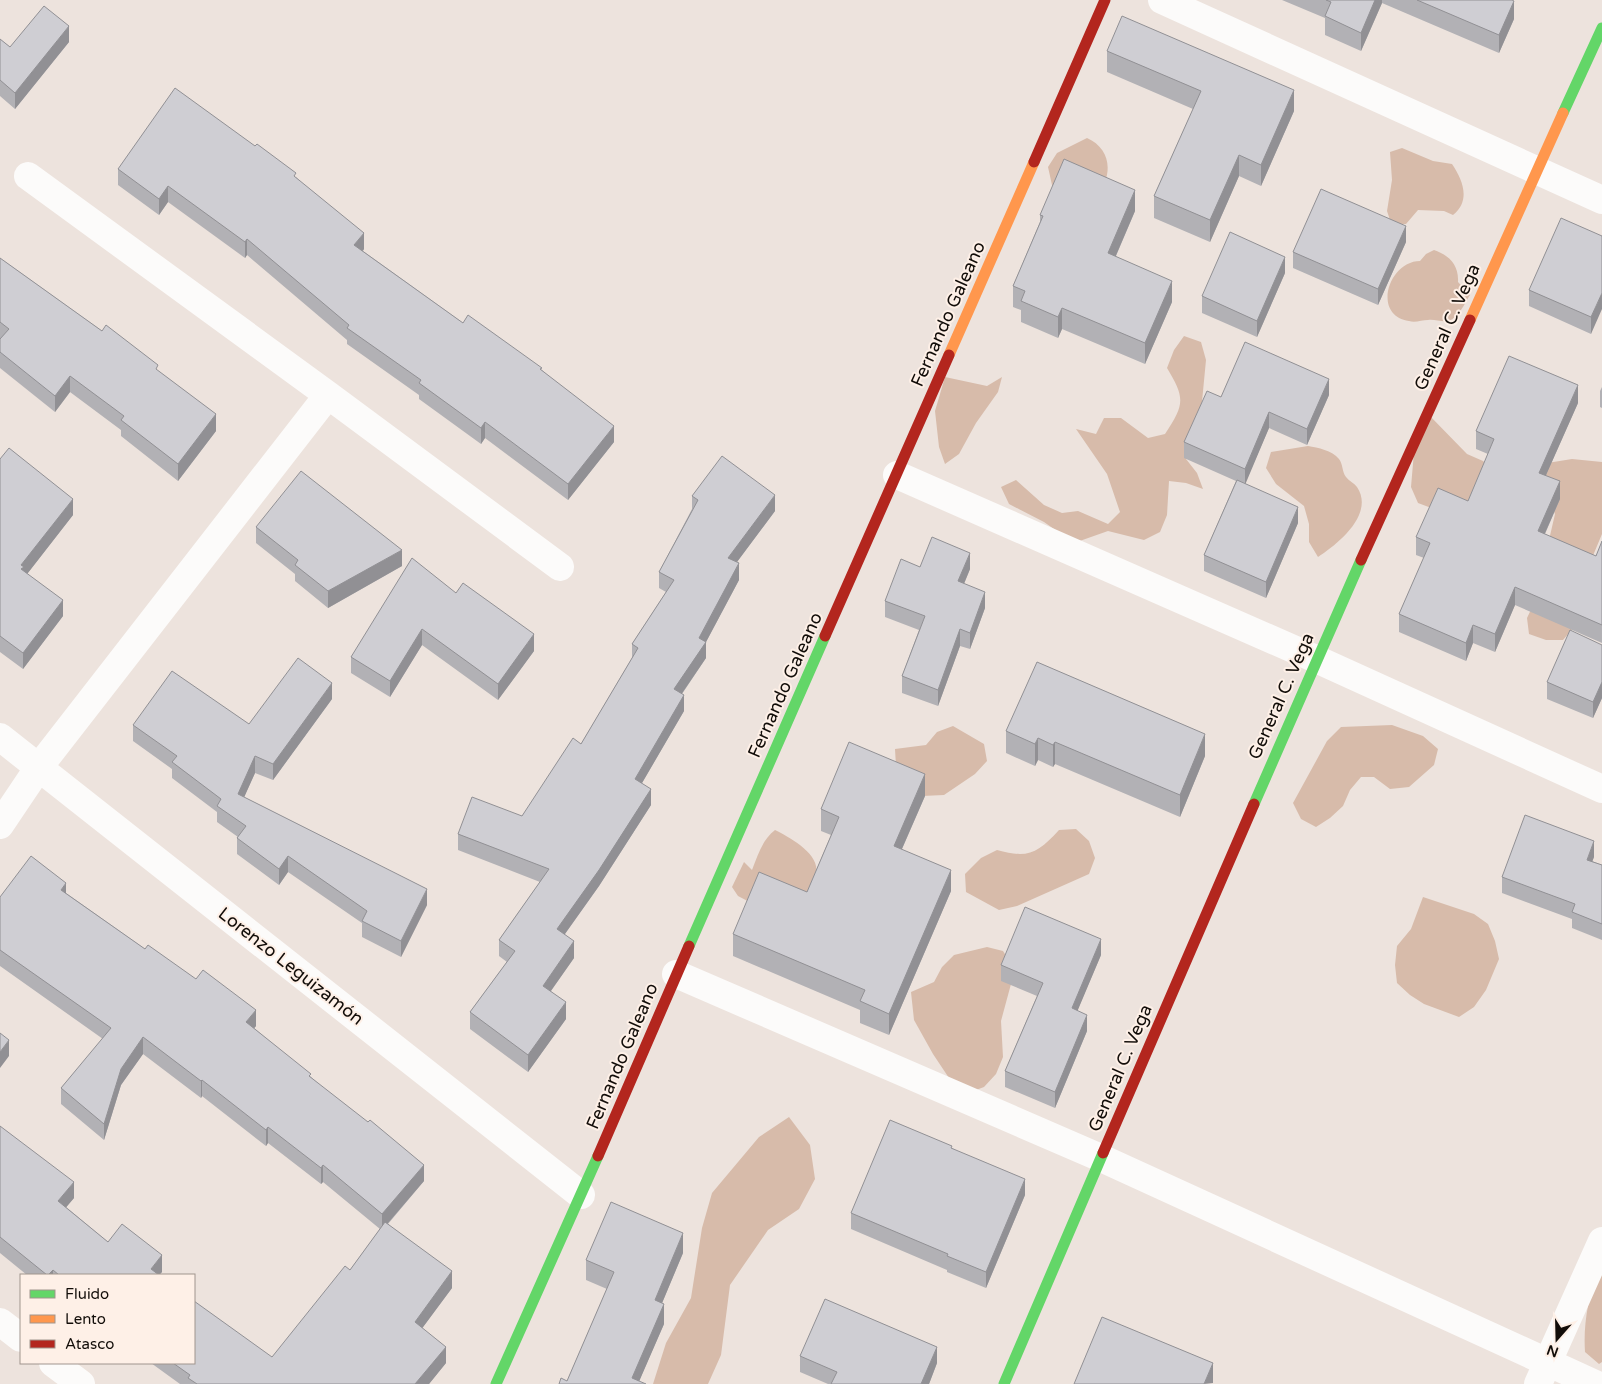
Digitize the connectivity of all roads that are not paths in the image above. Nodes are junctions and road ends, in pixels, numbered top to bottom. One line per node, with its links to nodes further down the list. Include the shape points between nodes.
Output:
1 (1106, 0): 8 (street, Fernando Galeano)
2 (1162, 0): 4 (street)
3 (1602, 28): 4 (street, General C. Vega)
4 (1537, 170): 6 (street); 10 (street, General C. Vega)
5 (28, 176): 7 (street)
6 (1602, 200)
7 (328, 395): 9 (street); 12 (street)
8 (897, 475): 10 (street); 15 (street, Fernando Galeano)
9 (560, 567)
10 (1316, 659): 13 (street); 16 (street, General C. Vega)
11 (0, 737): 12 (street, Lorenzo Leguizamón)
12 (39, 767): 14 (street); 17 (street, Lorenzo Leguizamón)
13 (1602, 788)
14 (0, 825)
15 (676, 974): 16 (street); 17 (street, Fernando Galeano)
16 (1101, 1158): 22 (street); 25 (street, General C. Vega)
17 (581, 1195): 24 (street, Fernando Galeano)
18 (1602, 1241): 22 (street)
19 (0, 1322): 20 (street)
20 (20, 1337)
21 (54, 1364): 23 (street)
22 (1543, 1373): 26 (street)
23 (81, 1384)
24 (496, 1384)
25 (1004, 1384)
26 (1595, 1384)

